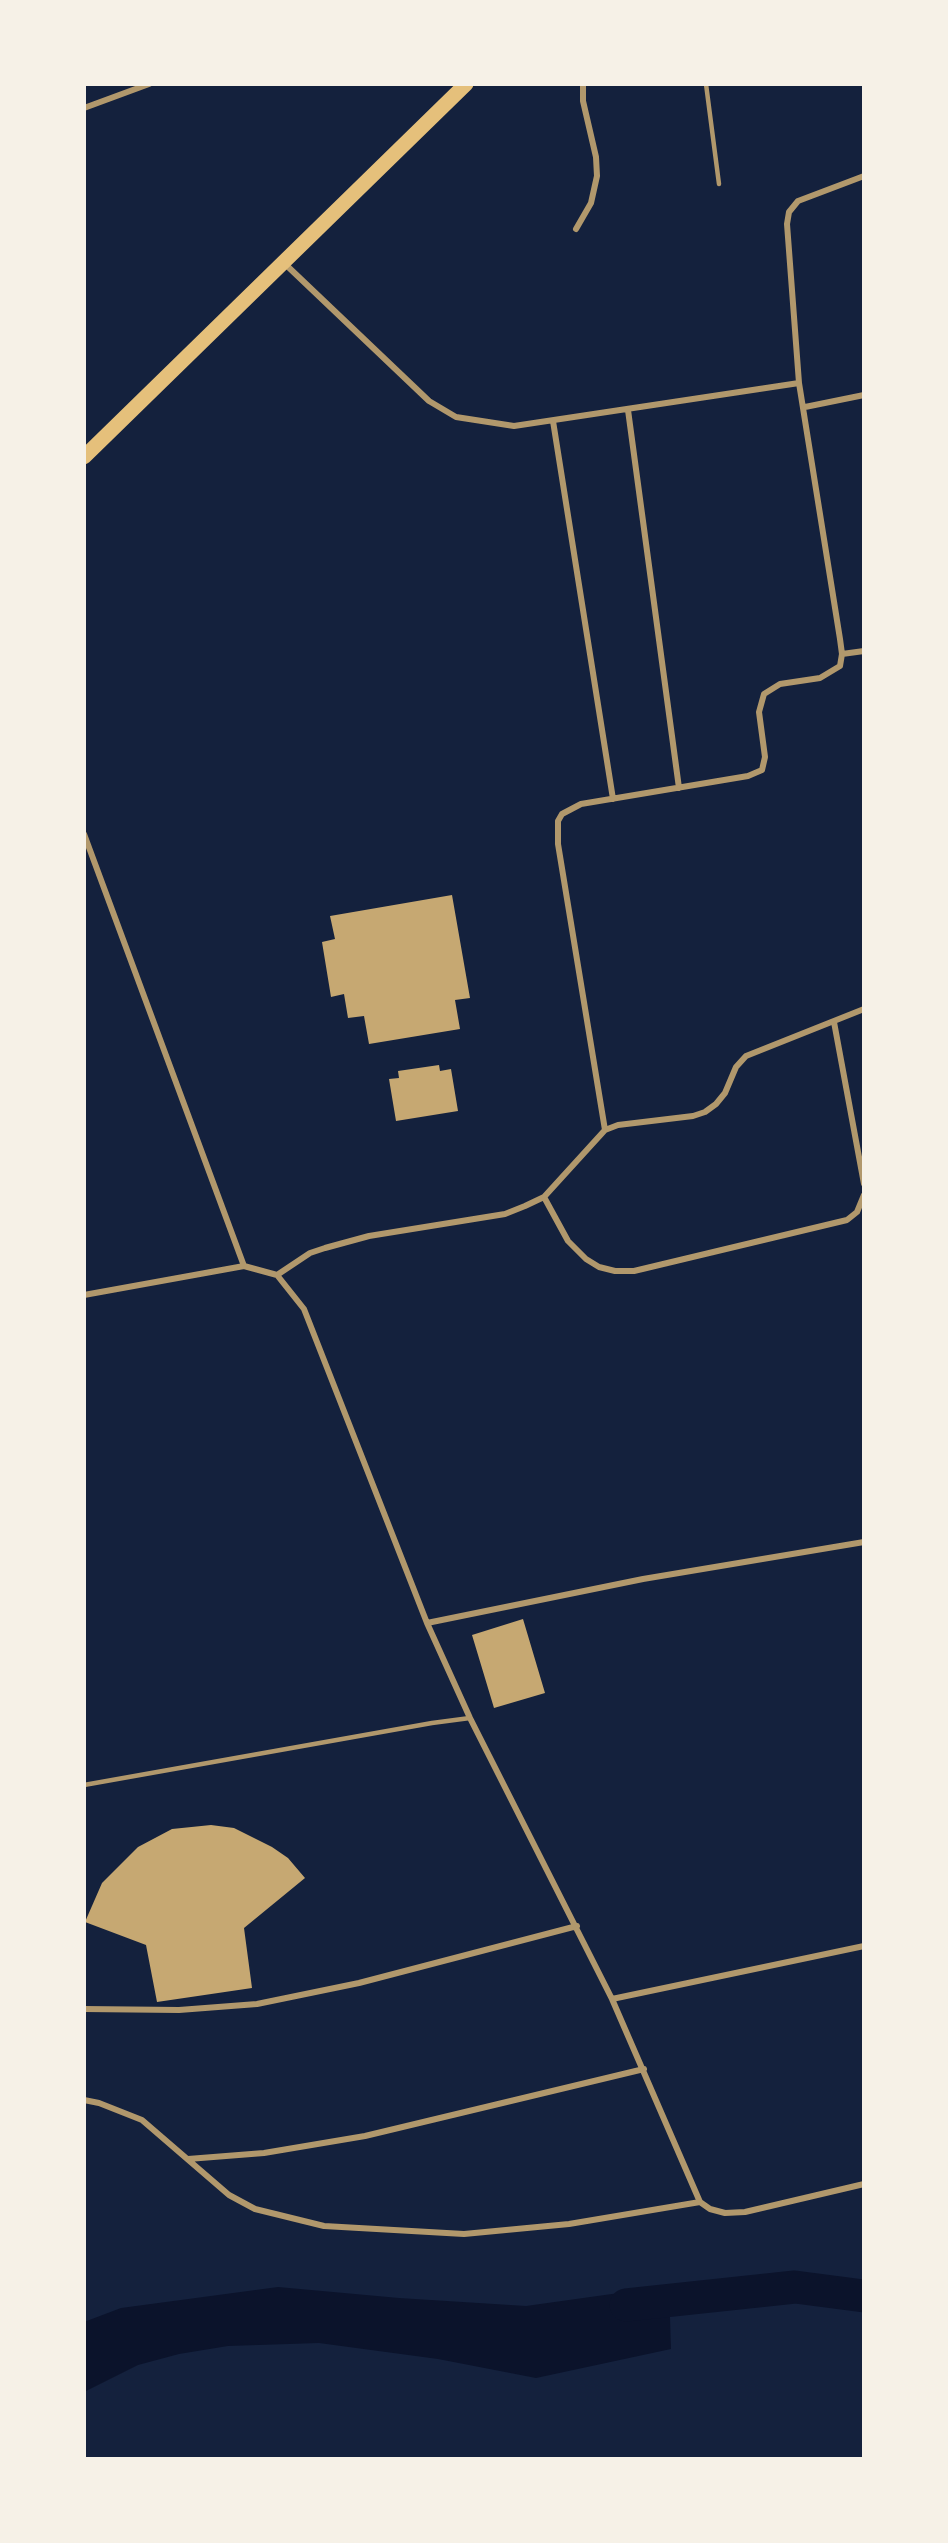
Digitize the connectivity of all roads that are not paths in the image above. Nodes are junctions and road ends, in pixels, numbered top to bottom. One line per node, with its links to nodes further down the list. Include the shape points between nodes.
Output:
1 (149, 84): 5 (street)
2 (466, 84): 9 (main road)
3 (583, 84): 8 (street, via 597,176 591,203)
4 (706, 84): 7 (lane)
5 (84, 108)
6 (864, 176): 10 (street, via 798,201 789,212 787,241)
7 (719, 184)
8 (576, 229)
9 (284, 263): 14 (street, via 429,401 456,417 514,426); 15 (main road)
10 (799, 383): 12 (street); 13 (street)
11 (864, 395): 12 (street)
12 (805, 407): 17 (street)
13 (628, 410): 14 (street); 18 (street)
14 (554, 421): 19 (street)
15 (84, 457)
16 (864, 651): 17 (street)
17 (842, 654): 18 (street, via 840,666 830,673 780,684 764,694 759,712 765,757 762,770)
18 (679, 788): 19 (street)
19 (613, 799): 23 (street, via 581,804 562,814 556,827)
20 (84, 834): 27 (street)
21 (864, 1009): 22 (street)
22 (834, 1022): 23 (street, via 746,1056 736,1067 725,1093 705,1112); 24 (street)
23 (605, 1130): 26 (street)
24 (864, 1184)
25 (864, 1196): 26 (street, via 857,1212 847,1220 624,1271 599,1267 586,1259 568,1241)
26 (544, 1197): 28 (street, via 504,1214 369,1236 325,1248 310,1253)
27 (244, 1266): 28 (street); 29 (street)
28 (278, 1275): 31 (street, via 304,1309)
29 (84, 1295)
30 (864, 1542): 31 (street, via 643,1579)
31 (428, 1623): 32 (street)
32 (470, 1718): 33 (lane); 34 (street)
33 (84, 1785)
34 (577, 1926): 36 (street); 37 (street, via 359,1983 257,2004 179,2010)
35 (864, 1946): 36 (street)
36 (612, 1999): 38 (street)
37 (84, 2009)
38 (644, 2069): 40 (street, via 365,2136 264,2153); 42 (street)
39 (84, 2100): 40 (street, via 142,2120)
40 (188, 2159): 42 (street, via 229,2195 255,2209 324,2226 464,2234 570,2224)
41 (864, 2184): 42 (street, via 745,2212 724,2213)
42 (700, 2202)

